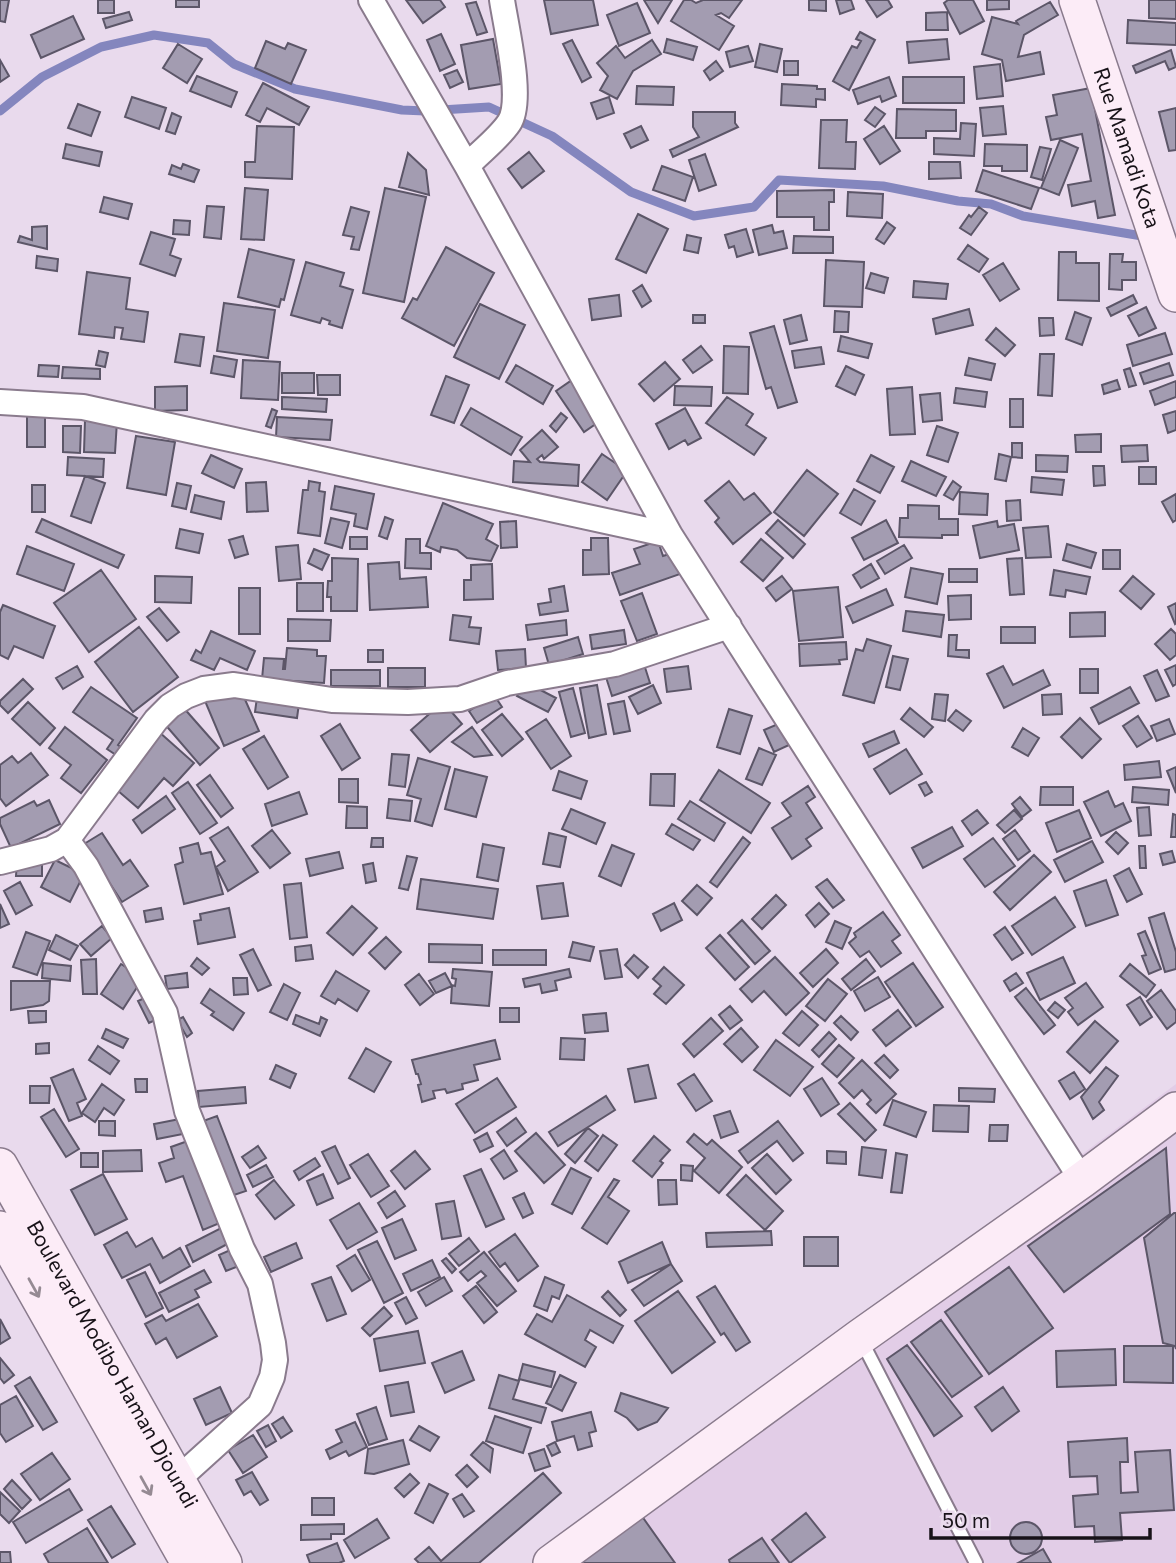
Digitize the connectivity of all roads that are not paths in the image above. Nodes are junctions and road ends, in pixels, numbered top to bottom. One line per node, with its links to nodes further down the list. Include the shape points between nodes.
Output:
1 (371, 0): 4 (street)
2 (502, 0): 4 (street, via 514,73 511,122)
3 (1077, 0): 5 (main road, Rue Mamadi Kota)
4 (467, 166): 7 (street)
5 (1174, 288)
6 (0, 402): 7 (street, via 83,407)
7 (670, 535): 8 (street)
8 (729, 626): 9 (street, via 615,664 507,683 460,699 332,700 241,685 204,689 170,706 156,720); 13 (street)
9 (67, 840): 10 (street, via 51,849); 16 (street, via 86,866 165,1013 192,1124 260,1284 269,1318 275,1360 260,1405)
10 (0, 862)
11 (1176, 1110): 13 (main road)
12 (0, 1166): 16 (main road, Boulevard Modibo Haman Djoundi)
13 (1082, 1180): 15 (main road)
14 (0, 1229): 17 (main road, Boulevard Modibo Haman Djoundi, one-way to 17)
15 (860, 1337): 19 (main road); 20 (lane)
16 (177, 1480): 18 (main road, Boulevard Modibo Haman Djoundi)
17 (189, 1563)
18 (224, 1563)
19 (551, 1563)
20 (975, 1563)

